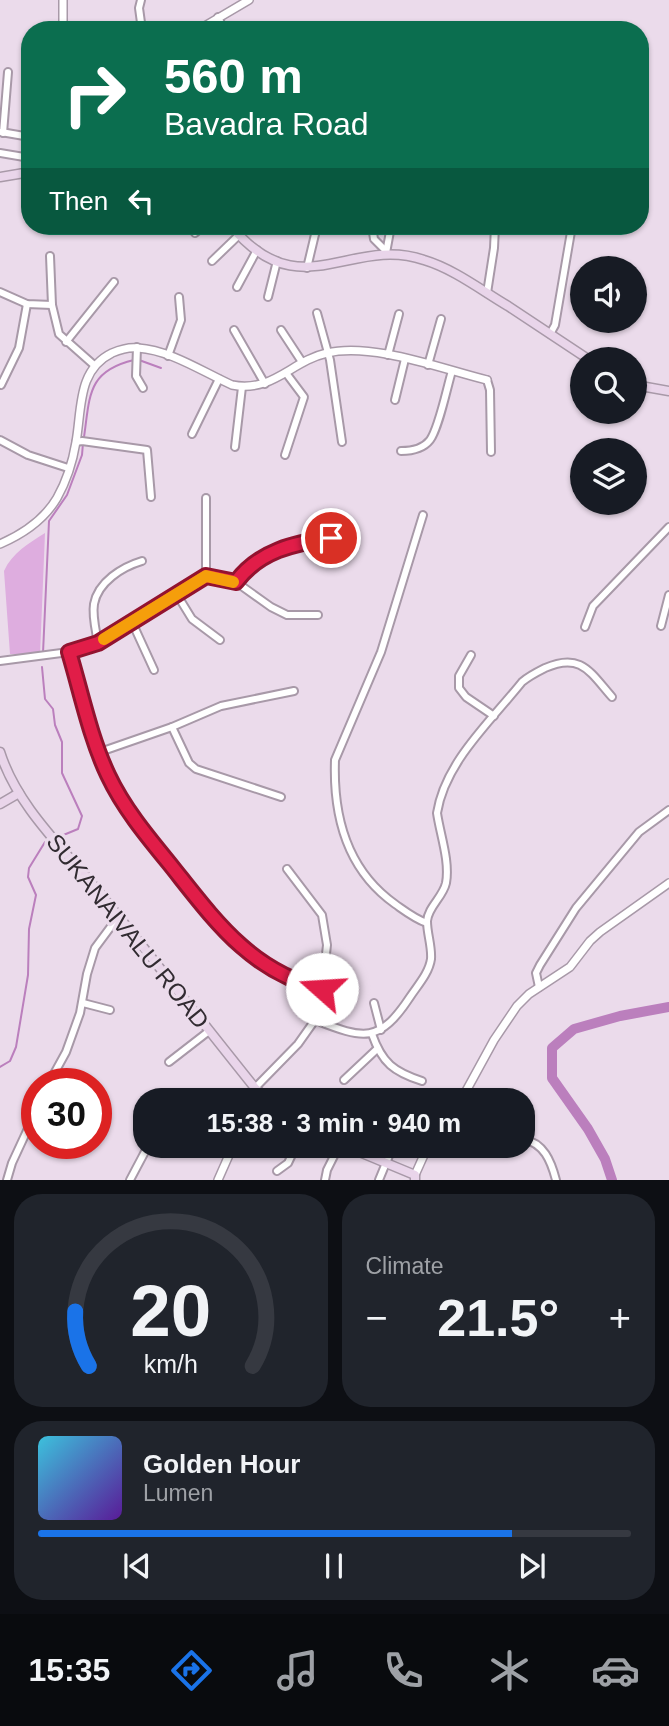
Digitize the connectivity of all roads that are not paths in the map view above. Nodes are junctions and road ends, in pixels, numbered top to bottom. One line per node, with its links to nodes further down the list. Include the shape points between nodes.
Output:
1 (63, 0): 5 (street)
2 (141, 0): 6 (street)
3 (249, 0): 4 (street)
4 (218, 17): 7 (street); 8 (street)
5 (63, 21)
6 (141, 21)
7 (212, 21)
8 (220, 21)
9 (8, 72): 10 (street)
10 (2, 132): 11 (street)
11 (21, 135)
12 (0, 153): 13 (street)
13 (21, 156)
14 (21, 174): 15 (main road)
15 (0, 177)
16 (239, 235): 22 (main road); 25 (street)
17 (315, 235): 27 (street)
18 (373, 235): 23 (street)
19 (389, 235): 23 (street)
20 (495, 235): 31 (street)
21 (570, 235): 41 (street)
22 (257, 250): 26 (main road); 29 (street)
23 (386, 253): 27 (main road); 31 (main road, via 424,260)
24 (50, 256): 35 (street)
25 (212, 261)
26 (277, 261): 27 (main road); 32 (street)
27 (307, 268)
28 (114, 282): 42 (street)
29 (237, 287)
30 (0, 292): 34 (street)
31 (487, 293): 41 (main road)
32 (268, 297)
33 (179, 298): 47 (street, via 181,320)
34 (27, 304): 35 (street); 57 (street, via 19,348)
35 (52, 305): 42 (street, via 54,323)
36 (317, 313): 45 (street)
37 (399, 314): 46 (street)
38 (441, 319): 51 (street)
39 (234, 330): 56 (street)
40 (281, 330): 49 (street)
41 (551, 334): 44 (main road)
42 (66, 342): 50 (street)
43 (137, 347): 47 (street); 50 (street, via 118,350); 60 (street, via 136,376)
44 (570, 347)
45 (327, 352): 46 (street); 49 (street); 66 (street)
46 (388, 355): 48 (street)
47 (168, 356): 54 (street)
48 (405, 359): 51 (street); 62 (street)
49 (302, 362): 53 (street)
50 (94, 365): 65 (street, via 83,390)
51 (428, 365): 52 (street)
52 (452, 372): 55 (street); 68 (street, via 433,437 419,448)
53 (286, 373): 56 (street); 70 (street, via 304,397)
54 (219, 379): 59 (street); 63 (street)
55 (487, 380): 69 (street)
56 (265, 384): 59 (street)
57 (1, 385)
58 (647, 386): 61 (main road)
59 (242, 387): 67 (street)
60 (143, 388)
61 (669, 391)
62 (395, 400)
63 (192, 434)
64 (0, 440): 71 (street)
65 (82, 442): 71 (street); 72 (street, via 147,450)
66 (342, 442)
67 (235, 447)
68 (401, 451)
69 (491, 452)
70 (285, 455)
71 (68, 468): 77 (street, via 47,513)
72 (151, 497)
73 (206, 498): 79 (street)
74 (423, 514): 106 (street, via 381,652 335,760 334,776 345,836 356,863 378,892)
75 (669, 527): 86 (street, via 593,606)
76 (353, 535): 80 (street, via 298,544 275,553 254,562)
77 (0, 544)
78 (142, 561): 88 (street, via 118,572 97,593)
79 (206, 576): 80 (street); 81 (street)
80 (236, 582): 83 (street, via 287,615)
81 (176, 593): 84 (street); 87 (street, via 192,619)
82 (669, 596): 85 (street)
83 (318, 615)
84 (132, 622): 88 (street); 92 (street)
85 (661, 626)
86 (585, 627)
87 (220, 640)
88 (98, 643): 89 (street)
89 (69, 652): 91 (street); 98 (street)
90 (471, 655): 95 (street, via 458,677 458,688)
91 (0, 661)
92 (154, 670)
93 (294, 691): 96 (street, via 222,706)
94 (612, 697): 95 (street, via 581,664 561,661 528,677)
95 (494, 716): 106 (street, via 458,762 439,804 447,876)
96 (172, 727): 98 (street); 100 (street, via 196,769)
97 (0, 752): 99 (main road, SUKANAIVALU ROAD)
98 (100, 752): 108 (street, via 121,800 216,923 262,963)
99 (19, 793): 101 (main road); 105 (main road, SUKANAIVALU ROAD)
100 (281, 797)
101 (0, 804)
102 (669, 810): 107 (street, via 639,832 576,908 536,973)
103 (287, 869): 108 (street, via 322,915 327,945)
104 (669, 884): 107 (street, via 600,932 570,967)
105 (118, 918): 109 (street, via 95,948); 114 (main road, SUKANAIVALU ROAD)
106 (427, 923): 113 (street, via 428,969 396,1018)
107 (539, 987): 122 (street, via 517,1006)
108 (322, 989): 112 (street)
109 (83, 1003): 111 (street); 118 (street)
110 (374, 1003): 113 (street)
111 (110, 1010)
112 (315, 1020): 115 (street, via 350,1034); 121 (street)
113 (381, 1030): 115 (street)
114 (209, 1031): 117 (street); 121 (main road, SUKANAIVALU ROAD)
115 (372, 1034): 116 (street)
116 (377, 1049): 119 (street); 120 (street, via 392,1067)
117 (169, 1062)
118 (57, 1068)
119 (344, 1080)
120 (422, 1081)
121 (254, 1088)
122 (468, 1088)
123 (535, 1142): 141 (street)
124 (21, 1147): 136 (street)
125 (142, 1158): 135 (street)
126 (228, 1158): 138 (street)
127 (290, 1158): 133 (street)
128 (333, 1158): 139 (street)
129 (374, 1158): 132 (main road)
130 (388, 1158): 132 (street)
131 (423, 1158): 134 (street)
132 (386, 1163): 134 (main road); 140 (street)
133 (277, 1171)
134 (415, 1177)
135 (131, 1178): 137 (street)
136 (7, 1180)
137 (142, 1180)
138 (218, 1180)
139 (325, 1180)
140 (379, 1180)
141 (556, 1180)

